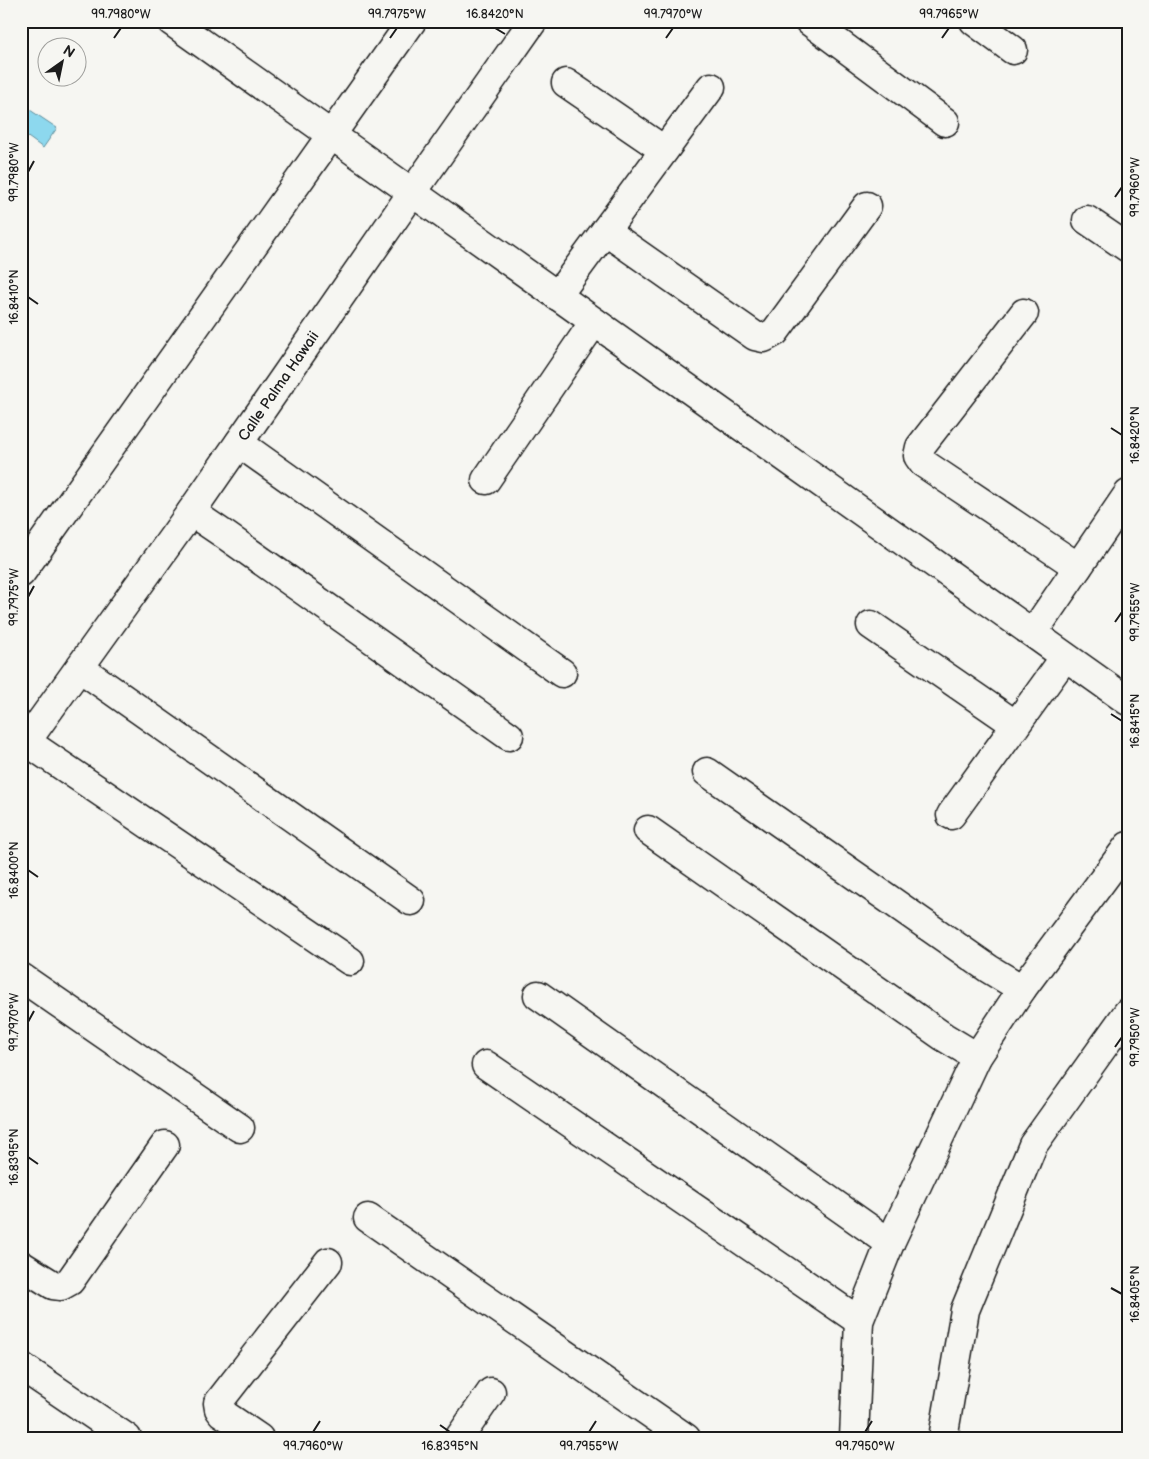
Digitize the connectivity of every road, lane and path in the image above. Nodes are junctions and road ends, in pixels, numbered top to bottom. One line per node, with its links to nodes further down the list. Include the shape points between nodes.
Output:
1 (171, 21): 10 (street)
2 (412, 21): 10 (street)
3 (533, 21): 12 (street, Calle Palma Hawaii)
4 (809, 21): 9 (street)
5 (974, 21): 6 (street)
6 (1013, 50)
7 (566, 83): 11 (street)
8 (711, 87): 11 (street)
9 (945, 122)
10 (332, 135): 12 (street); 25 (street)
11 (664, 150): 15 (street)
12 (412, 193): 17 (street); 20 (street, Calle Palma Hawaii)
13 (867, 206): 15 (street, via 775,332 764,338 755,336)
14 (1087, 220): 16 (street)
15 (605, 231): 17 (street)
16 (1128, 248)
17 (557, 296): 19 (street)
18 (1024, 313): 24 (street, via 920,448 918,456)
19 (594, 322): 21 (street); 27 (street)
20 (239, 443): 23 (street, Calle Palma Hawaii); 30 (street)
21 (486, 480)
22 (1128, 494): 24 (street)
23 (191, 512): 29 (street, Calle Palma Hawaii); 33 (street)
24 (1078, 567): 27 (street)
25 (21, 573)
26 (871, 625): 32 (street)
27 (1033, 633): 28 (street)
28 (1065, 657): 31 (street); 32 (street)
29 (80, 668): 34 (street, Calle Palma Hawaii); 39 (street)
30 (562, 673)
31 (1128, 701)
32 (1016, 724): 36 (street)
33 (509, 736)
34 (24, 746): 40 (street)
35 (707, 772): 42 (street)
36 (951, 815)
37 (648, 830): 45 (street)
38 (1128, 846): 42 (street)
39 (411, 901)
40 (350, 961)
41 (21, 977): 47 (street)
42 (1022, 989): 45 (street)
43 (538, 995): 50 (street)
44 (1128, 1012): 61 (street, via 1033,1145 964,1310)
45 (977, 1057): 50 (street)
46 (486, 1065): 53 (street)
47 (240, 1128)
48 (165, 1145): 52 (street, via 70,1281 53,1286)
49 (368, 1218): 59 (street)
50 (890, 1243): 53 (street)
51 (328, 1262): 57 (street, via 218,1403 222,1413)
52 (21, 1265)
53 (860, 1321): 60 (street)
54 (21, 1366): 56 (street)
55 (491, 1392): 58 (street)
56 (127, 1438)
57 (259, 1438)
58 (459, 1438)
59 (686, 1438)
60 (854, 1438)
61 (943, 1438)

